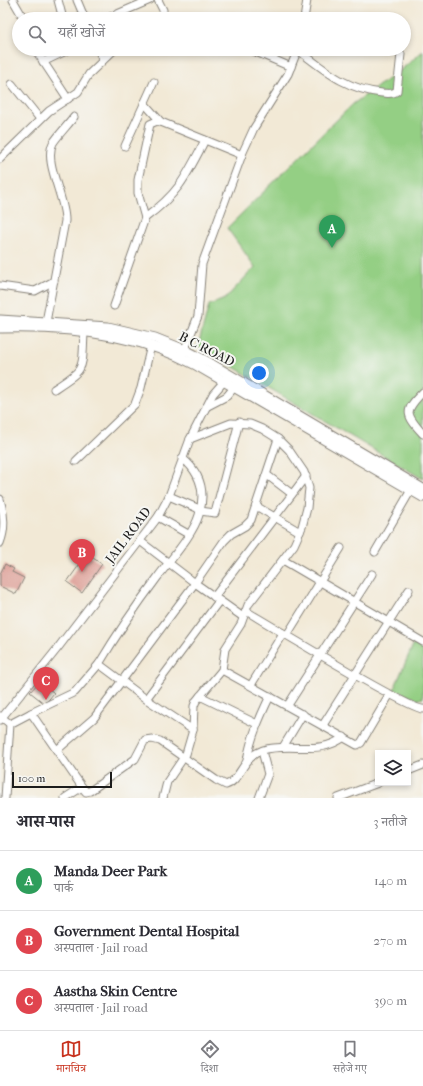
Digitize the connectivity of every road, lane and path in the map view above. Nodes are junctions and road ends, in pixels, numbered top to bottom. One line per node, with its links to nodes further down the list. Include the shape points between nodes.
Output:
1 (13, 0): 8 (street)
2 (58, 0): 9 (street)
3 (78, 0): 10 (street)
4 (150, 0): 11 (street)
5 (158, 0): 7 (street)
6 (307, 0): 12 (street)
7 (163, 10)
8 (20, 12)
9 (61, 12)
10 (82, 12)
11 (122, 12)
12 (305, 12)
13 (39, 56): 22 (street)
14 (55, 56): 22 (street)
15 (101, 56): 21 (street)
16 (107, 56): 21 (street)
17 (266, 56): 23 (street)
18 (296, 56): 23 (street)
19 (306, 56): 20 (street, via 349,86 366,92 390,94 396,91)
20 (401, 56)
21 (103, 60): 26 (street, via 87,77 78,92)
22 (43, 62): 26 (street)
23 (291, 67): 33 (street, via 254,128)
24 (154, 82): 27 (street)
25 (12, 84): 29 (street)
26 (68, 99): 29 (street)
27 (144, 103): 30 (street); 32 (street)
28 (74, 117): 36 (street, via 54,143 50,153 65,215)
29 (40, 119): 34 (street)
30 (161, 122): 31 (street); 35 (street, via 153,122 148,127 139,172 138,193)
31 (204, 140): 33 (street); 35 (street, via 176,191)
32 (125, 146)
33 (242, 155): 44 (street, via 202,264 198,316)
34 (0, 159)
35 (145, 218): 38 (street)
36 (54, 281): 37 (street, via 35,291); 40 (street)
37 (0, 286)
38 (114, 306)
39 (0, 320): 40 (main road, B C ROAD)
40 (46, 322): 44 (main road, B C ROAD, via 108,326 155,338)
41 (0, 328): 42 (main road)
42 (84, 333): 43 (main road, via 116,336); 47 (street, via 81,369)
43 (151, 345): 44 (main road); 55 (street, via 135,404)
44 (183, 354): 45 (main road)
45 (227, 378): 46 (main road); 49 (street, JAIL ROAD, via 212,394)
46 (237, 384): 49 (street, via 227,396); 56 (main road)
47 (54, 389)
48 (423, 392): 51 (street, via 410,405 408,415)
49 (206, 407): 52 (street, JAIL ROAD)
50 (239, 422): 52 (street, via 223,425); 53 (street, via 262,429); 66 (street, via 218,510 213,514)
51 (423, 434)
52 (190, 439): 54 (street, JAIL ROAD)
53 (278, 439): 57 (street); 58 (street, via 298,461)
54 (182, 458): 62 (street, JAIL ROAD); 66 (street, via 195,470 201,482)
55 (76, 461)
56 (374, 464): 59 (main road); 60 (main road)
57 (267, 475): 61 (street); 65 (street)
58 (306, 476): 61 (street); 69 (street, via 309,497)
59 (423, 489)
60 (411, 490): 63 (main road); 74 (street)
61 (292, 494): 68 (street)
62 (169, 496): 66 (street); 67 (street, JAIL ROAD)
63 (423, 496)
64 (0, 499): 72 (street, via 4,516)
65 (256, 506): 68 (street); 79 (street, via 249,523 224,541)
66 (200, 511): 70 (street)
67 (158, 517): 70 (street); 71 (street, JAIL ROAD)
68 (275, 517): 69 (street); 81 (street)
69 (300, 532): 75 (street)
70 (188, 534): 76 (street)
71 (140, 541): 76 (street); 101 (street, JAIL ROAD)
72 (0, 543)
73 (341, 548): 78 (street)
74 (375, 552)
75 (283, 560): 78 (street); 83 (street)
76 (168, 563): 79 (street); 88 (street, via 126,620)
77 (372, 574): 82 (street)
78 (320, 582): 82 (street); 85 (street)
79 (195, 583): 81 (street); 91 (street)
80 (410, 590): 84 (street)
81 (216, 599): 83 (street); 96 (street)
82 (355, 601): 84 (street); 87 (street)
83 (244, 614): 85 (street); 89 (street, via 225,649)
84 (389, 623): 86 (street); 90 (street)
85 (285, 634): 87 (street); 92 (street)
86 (423, 642)
87 (320, 653): 90 (street); 97 (street)
88 (99, 664): 91 (street); 99 (street, via 75,692)
89 (222, 670): 92 (street); 94 (street)
90 (355, 674): 93 (street); 104 (street)
91 (122, 681): 96 (street); 108 (street, via 94,718)
92 (251, 685): 95 (street)
93 (390, 694): 98 (street, via 418,709); 106 (street, via 359,744)
94 (200, 696): 103 (street); 105 (street, via 194,706)
95 (270, 696): 97 (street); 103 (street)
96 (146, 699): 105 (street)
97 (288, 705): 100 (street)
98 (423, 709)
99 (31, 713): 102 (street); 108 (street)
100 (304, 714): 104 (street); 107 (street)
101 (1, 718): 102 (street)
102 (10, 724): 116 (street)
103 (257, 724): 111 (street)
104 (323, 725): 106 (street)
105 (194, 730): 110 (street)
106 (344, 737): 107 (street, via 335,744 324,747)
107 (284, 747): 109 (street)
108 (57, 750): 115 (street)
109 (262, 751): 111 (street); 119 (street, via 268,774)
110 (184, 759): 111 (street, via 226,785 232,782); 115 (street, via 158,740 145,740 137,757 90,792 86,792); 118 (street, via 167,782)
111 (247, 760)
112 (423, 765): 113 (street)
113 (411, 770)
114 (375, 783): 120 (street)
115 (82, 787): 117 (street)
116 (5, 798)
117 (66, 798)
118 (163, 798)
119 (259, 798)
120 (338, 798)

